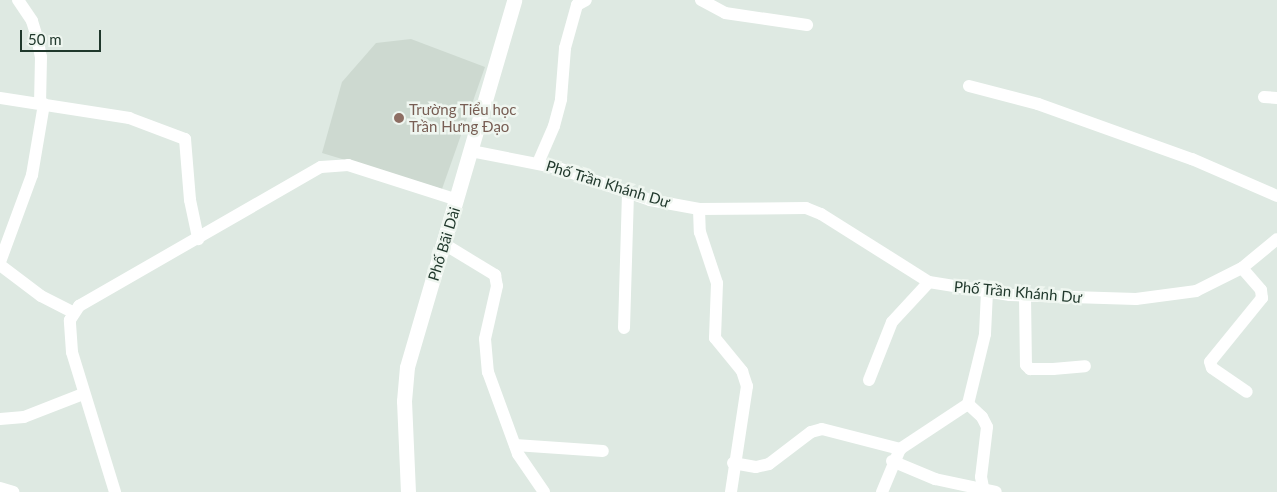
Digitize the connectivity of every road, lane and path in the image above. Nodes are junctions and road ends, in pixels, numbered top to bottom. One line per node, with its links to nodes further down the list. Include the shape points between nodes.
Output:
1 (18, 0): 8 (street, via 32,21 37,37 41,57)
2 (514, 0): 9 (street, Phố Bãi Dài)
3 (586, 0): 10 (street, via 577,5 565,48 556,117)
4 (701, 0): 5 (street, via 725,13)
5 (807, 25)
6 (969, 86): 12 (street, via 1038,104 1120,133 1192,159)
7 (0, 98): 8 (street)
8 (42, 104): 15 (street, via 129,118 185,139); 18 (street, via 30,181)
9 (471, 151): 10 (street, Phố Trần Khánh Dư); 13 (street, Phố Bãi Dài)
10 (538, 163): 11 (street, Phố Trần Khánh Dư)
11 (628, 193): 14 (street, Phố Trần Khánh Dư); 24 (street)
12 (1277, 196)
13 (458, 200): 15 (street, via 348,165 330,165 313,169); 17 (street, Phố Bãi Dài)
14 (699, 209): 20 (street, Phố Trần Khánh Dư, via 806,208 821,214); 35 (street, via 700,232 718,283 715,338 742,371 747,386)
15 (198, 239): 23 (street)
16 (1277, 239): 19 (street, Phố Trần Khánh Dư)
17 (444, 244): 31 (street, via 491,270 497,279 485,352 488,372); 40 (street, Phố Bãi Dài, via 407,367 404,401)
18 (0, 264): 23 (street, via 41,296)
19 (1242, 268): 22 (street, Phố Trần Khánh Dư, via 1196,291 1165,296 1089,299); 27 (street, via 1261,290 1262,298 1210,362 1212,368)
20 (929, 282): 21 (street, Phố Trần Khánh Dư); 26 (street, via 892,322)
21 (987, 292): 22 (street, Phố Trần Khánh Dư); 29 (street, via 985,334)
22 (1025, 296): 25 (street, via 1026,365 1030,369)
23 (72, 312): 28 (street, via 70,339)
24 (624, 328)
25 (1085, 366)
26 (870, 380)
27 (1247, 392)
28 (83, 394): 30 (street, via 24,417); 39 (street)
29 (968, 404): 32 (street); 37 (street, via 982,417 987,427)
30 (0, 419)
31 (515, 445): 33 (street); 41 (street, via 523,463)
32 (900, 449): 34 (street); 35 (street, via 822,429 811,432 769,464 756,467)
33 (603, 451)
34 (892, 461): 37 (street, via 935,479); 43 (street)
35 (734, 463): 42 (street)
36 (0, 488): 38 (street)
37 (983, 490): 44 (street)
38 (13, 492)
39 (115, 492)
40 (408, 492)
41 (544, 492)
42 (731, 492)
43 (882, 492)
44 (996, 492)

